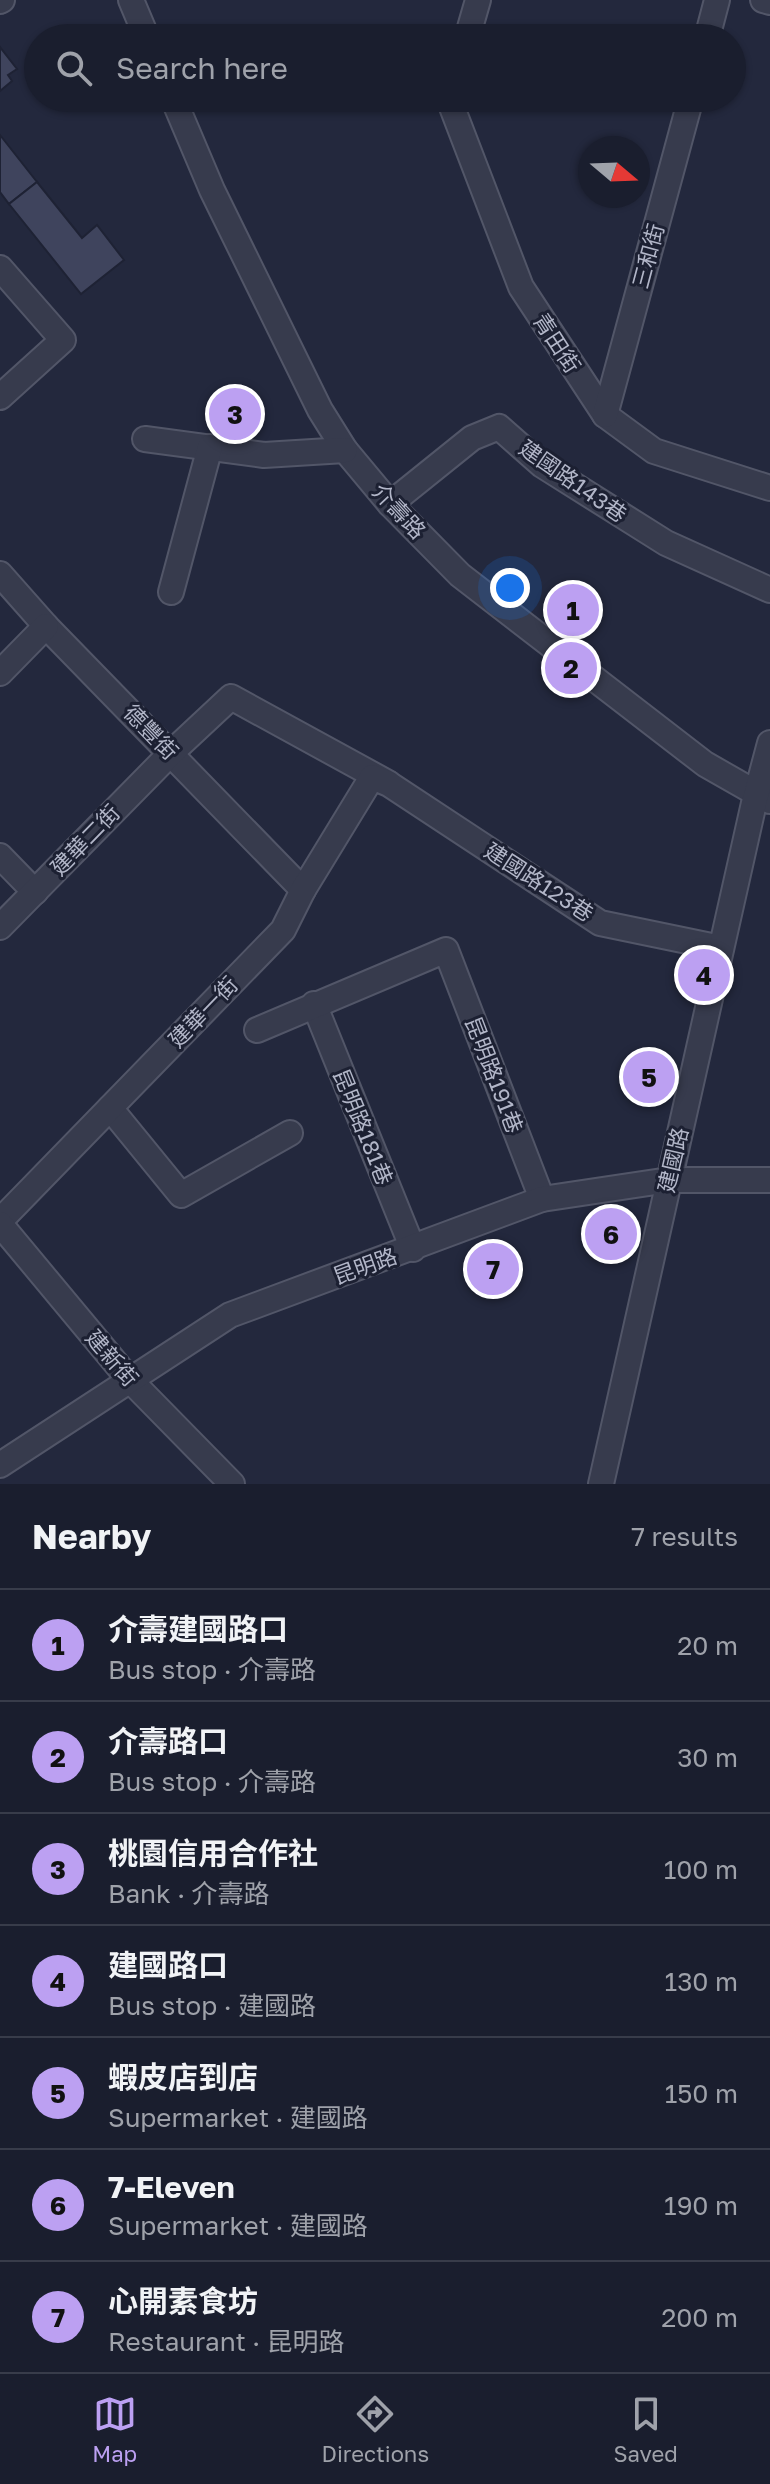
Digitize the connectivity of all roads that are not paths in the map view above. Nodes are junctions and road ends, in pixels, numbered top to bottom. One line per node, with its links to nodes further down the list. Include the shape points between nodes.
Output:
1 (131, 0): 6 (street)
2 (478, 0): 7 (street)
3 (717, 0): 8 (street)
4 (763, 0): 5 (street)
5 (770, 2)
6 (141, 24)
7 (471, 24)
8 (711, 24)
9 (179, 112): 17 (street, 介壽路, via 306,383)
10 (454, 112): 14 (street, 青田街, via 521,287)
11 (687, 112): 14 (street, 三和街)
12 (0, 268): 13 (street, via 63,340)
13 (0, 397)
14 (605, 415): 18 (street, 青田街, via 654,451)
15 (145, 439): 16 (street)
16 (210, 447): 17 (street, via 264,455); 22 (street)
17 (345, 450): 19 (street, 介壽路)
18 (770, 488)
19 (390, 504): 21 (street, 建國路143巷, via 472,438 499,427 542,465 666,543); 28 (street, 介壽路, via 460,575 705,764)
20 (0, 574): 23 (street, 德豐街)
21 (770, 590)
22 (171, 592)
23 (46, 626): 24 (street); 26 (street, 德豐街)
24 (0, 673)
25 (770, 743): 28 (street, 建國路)
26 (171, 753): 27 (street, 建華二街, via 231,697); 30 (street, 德豐街); 31 (street, 建華二街)
27 (381, 780): 30 (street, 建華一街); 33 (street, 建國路123巷, via 600,923)
28 (764, 792): 33 (street, 建國路)
29 (0, 856): 31 (street)
30 (303, 890): 36 (street, 建華一街, via 283,930)
31 (35, 892): 32 (street, 建華二街)
32 (0, 927)
33 (721, 948): 38 (street, 建國路)
34 (314, 1004): 35 (street); 40 (street, 昆明路191巷, via 446,950); 42 (street, 昆明路181巷)
35 (257, 1030)
36 (110, 1108): 37 (street, via 181,1195); 41 (street, 建華一街)
37 (290, 1133)
38 (669, 1180): 39 (street, 昆明路); 40 (street, 昆明路); 46 (street, 建國路)
39 (770, 1180)
40 (542, 1199): 42 (street, 昆明路)
41 (0, 1223): 43 (street, 建新街)
42 (413, 1249): 43 (street, 昆明路, via 230,1315)
43 (129, 1379): 44 (street, 昆明路); 45 (street, 建新街)
44 (0, 1465)
45 (232, 1484)
46 (601, 1484)

